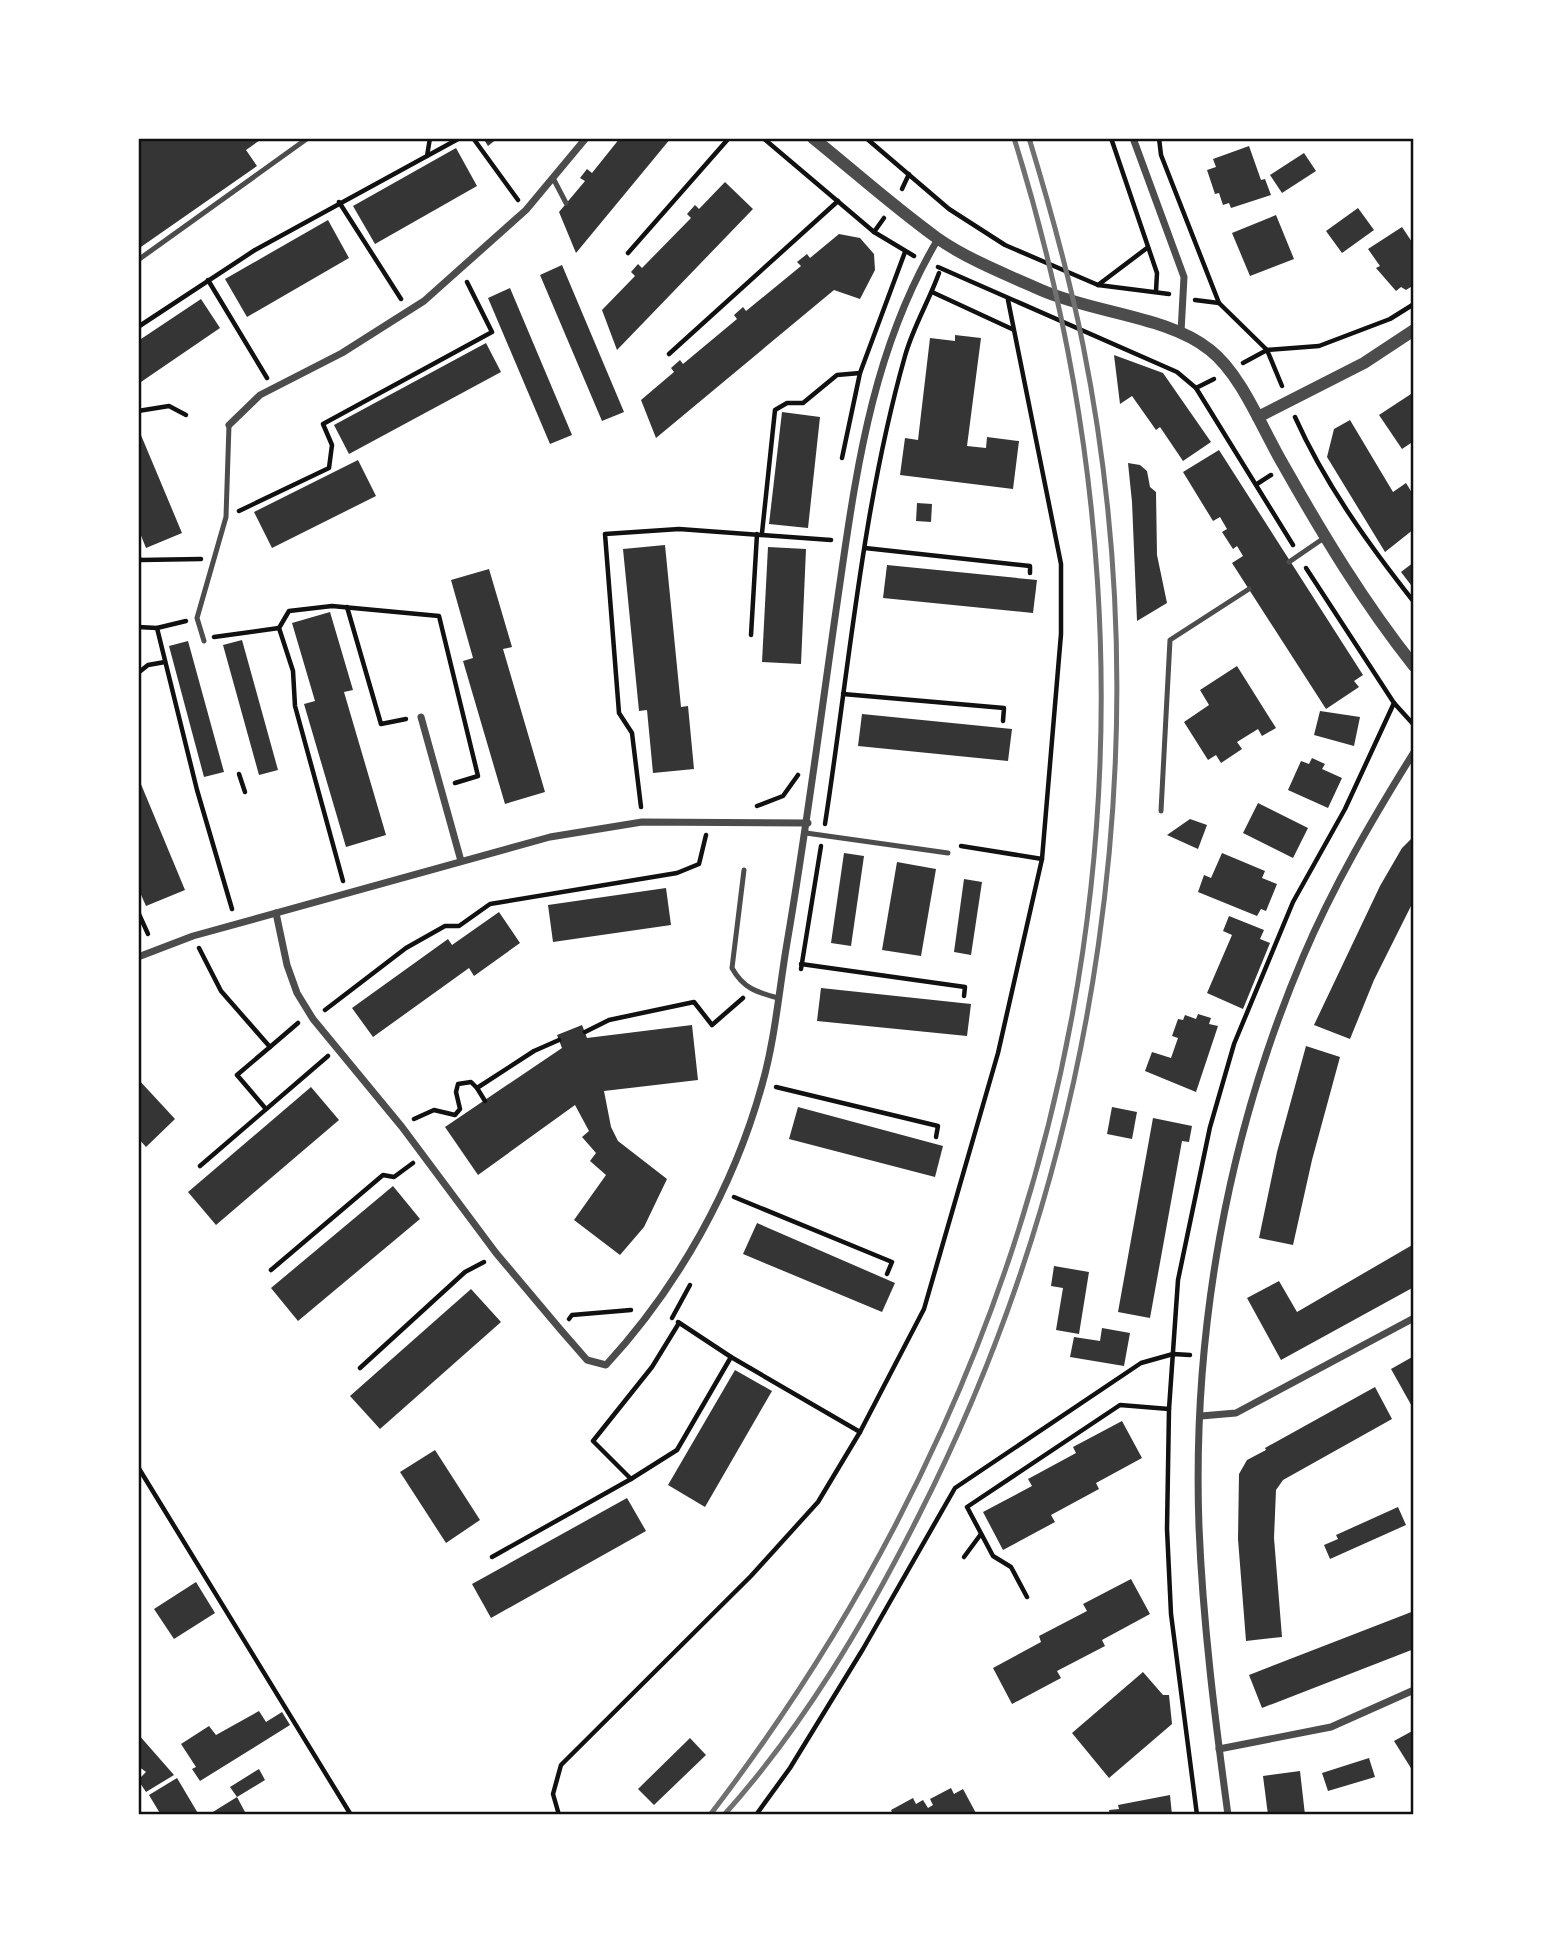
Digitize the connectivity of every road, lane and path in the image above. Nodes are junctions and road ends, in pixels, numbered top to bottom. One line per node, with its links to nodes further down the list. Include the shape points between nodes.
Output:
1 (308, 138): 22 (lane)
2 (430, 138): 13 (path)
3 (460, 138): 13 (path)
4 (473, 138): 18 (path)
5 (586, 138): 14 (street)
6 (729, 138): 21 (path)
7 (763, 138): 15 (path)
8 (813, 138): 19 (street)
9 (866, 138): 26 (path, via 949,209 1005,245)
10 (1111, 138): 20 (path)
11 (1133, 138): 34 (street, via 1184,277)
12 (1159, 138): 29 (path, via 1161,155 1219,303 1268,350 1319,346 1390,319)
13 (427, 156): 16 (path)
14 (553, 178): 17 (lane); 18 (street)
15 (838, 201): 35 (path); 36 (path, via 874,233 905,252)
16 (339, 202): 25 (path); 30 (path)
17 (566, 203)
18 (526, 211): 24 (street)
19 (938, 239): 34 (street, via 1042,291 1090,309); 50 (street, via 897,318 876,380)
20 (1147, 248): 26 (path); 26 (path, via 1157,273 1156,291)
21 (628, 253)
22 (138, 260)
23 (941, 269): 28 (path)
24 (461, 270): 30 (street); 45 (path, via 492,332 323,424 332,444 329,468)
25 (208, 280): 31 (path); 37 (path)
26 (1098, 285)
27 (932, 292): 32 (path)
28 (1008, 300): 32 (path); 38 (path, via 1177,372)
29 (1414, 304)
30 (409, 312): 37 (street)
31 (138, 327)
32 (1013, 329): 90 (path, via 1061,564 1061,634)
33 (1414, 330): 41 (street, via 1364,363)
34 (1181, 332): 41 (street, via 1211,351)
35 (669, 355)
36 (860, 373): 44 (path); 47 (path, via 837,375 803,403 788,402 775,410)
37 (273, 388): 42 (street)
38 (1196, 388)
39 (138, 411): 40 (path, via 169,407)
40 (186, 415)
41 (1258, 417): 48 (street)
42 (229, 425): 45 (lane)
43 (1310, 450): 57 (path, via 1370,545)
44 (842, 461)
45 (226, 517): 53 (lane)
46 (832, 527): 49 (path)
47 (759, 534): 49 (path); 64 (path); 80 (path, via 679,529 605,534 619,713 632,733)
48 (1325, 537): 54 (lane); 67 (street)
49 (830, 540): 50 (path); 51 (path)
50 (845, 544): 55 (path, via 1030,566); 69 (street)
51 (828, 553)
52 (138, 555): 53 (path, via 140,560)
53 (216, 559): 59 (lane)
54 (1289, 562)
55 (1030, 573)
56 (1249, 589): 83 (lane, via 1170,640)
57 (1414, 603)
58 (347, 607): 62 (path, via 289,611); 71 (path, via 381,724); 77 (path, via 439,616 478,776)
59 (197, 618): 61 (path); 65 (lane)
60 (138, 627): 61 (path)
61 (157, 628): 66 (path)
62 (279, 628): 63 (path); 94 (path, via 293,671 295,706)
63 (223, 634)
64 (751, 635)
65 (204, 641)
66 (165, 662): 68 (path, via 148,665); 98 (path)
67 (1414, 666)
68 (138, 673)
69 (824, 692): 72 (path, via 1004,708); 86 (street)
70 (1394, 703): 73 (path)
71 (421, 717): 77 (street)
72 (1003, 721)
73 (1414, 725)
74 (1414, 752): 132 (street, via 1330,900 1281,1012 1247,1116 1221,1227)
75 (800, 762): 79 (path, via 798,774 783,796)
76 (239, 774): 78 (path)
77 (440, 787): 91 (street)
78 (245, 792)
79 (747, 806)
80 (641, 807): 81 (path); 82 (path); 85 (path)
81 (654, 807)
82 (629, 809)
83 (1161, 811)
84 (709, 821): 85 (street); 86 (street); 111 (path, via 699,864 677,873 490,904 459,926 445,926 407,948)
85 (642, 822): 91 (street, via 550,836)
86 (808, 823): 87 (street)
87 (806, 833): 89 (lane); 107 (street)
88 (961, 846): 90 (path)
89 (948, 853)
90 (1042, 859): 137 (path, via 998,1053 924,1309)
91 (461, 861): 96 (street)
92 (744, 870): 108 (lane, via 732,968)
93 (355, 874): 94 (path)
94 (342, 878): 95 (path); 96 (path)
95 (330, 881)
96 (346, 892): 101 (street)
97 (242, 906): 98 (path)
98 (232, 909): 100 (path)
99 (138, 912): 103 (path)
100 (219, 912)
101 (276, 913): 104 (street); 111 (street, via 287,965)
102 (159, 930): 103 (path)
103 (148, 934): 105 (path)
104 (193, 936): 106 (street); 114 (path, via 221,990)
105 (138, 939)
106 (138, 957)
107 (784, 961): 109 (path, via 965,987); 110 (street)
108 (752, 990): 110 (lane); 112 (path, via 712,1024 694,1002 609,1020)
109 (964, 996)
110 (778, 998): 116 (street)
111 (312, 1016): 114 (path); 115 (street)
112 (585, 1031)
113 (559, 1040): 117 (path)
114 (270, 1047): 119 (path, via 237,1075)
115 (337, 1049): 119 (path); 120 (street)
116 (763, 1083): 121 (path, via 938,1126); 124 (street)
117 (477, 1088): 118 (path); 120 (path, via 471,1082 458,1084 460,1109 455,1115 433,1110)
118 (485, 1101)
119 (266, 1109): 123 (path)
120 (401, 1127): 122 (street)
121 (936, 1137)
122 (422, 1156): 125 (street); 126 (path, via 394,1177 383,1175)
123 (200, 1166)
124 (723, 1191): 127 (path, via 892,1262); 128 (street)
125 (496, 1253): 131 (street); 134 (path, via 465,1272)
126 (271, 1270)
127 (887, 1275)
128 (655, 1308): 130 (path); 131 (path, via 572,1315); 131 (street, via 606,1365 587,1360)
129 (1414, 1318): 136 (street, via 1236,1413)
130 (679, 1323): 133 (path); 139 (path, via 652,1367 593,1441)
131 (560, 1329)
132 (1204, 1355): 136 (street); 148 (path, via 1173,1354 1141,1363 955,1488 863,1649)
133 (731, 1357): 137 (path); 139 (path, via 677,1450)
134 (360, 1368)
135 (1169, 1409): 140 (path, via 1121,1405 1087,1424 967,1507)
136 (1201, 1416): 145 (street, via 1199,1524)
137 (860, 1432): 147 (path, via 809,1511 751,1576 561,1765 553,1794)
138 (138, 1467): 146 (path)
139 (631, 1479): 142 (path)
140 (981, 1534): 141 (path); 143 (path, via 993,1556 1011,1567)
141 (964, 1557)
142 (492, 1558)
143 (1027, 1597)
144 (1414, 1690): 145 (street, via 1331,1727)
145 (1219, 1749): 149 (street)
146 (351, 1815)
147 (559, 1815)
148 (756, 1815)
149 (1228, 1815)

